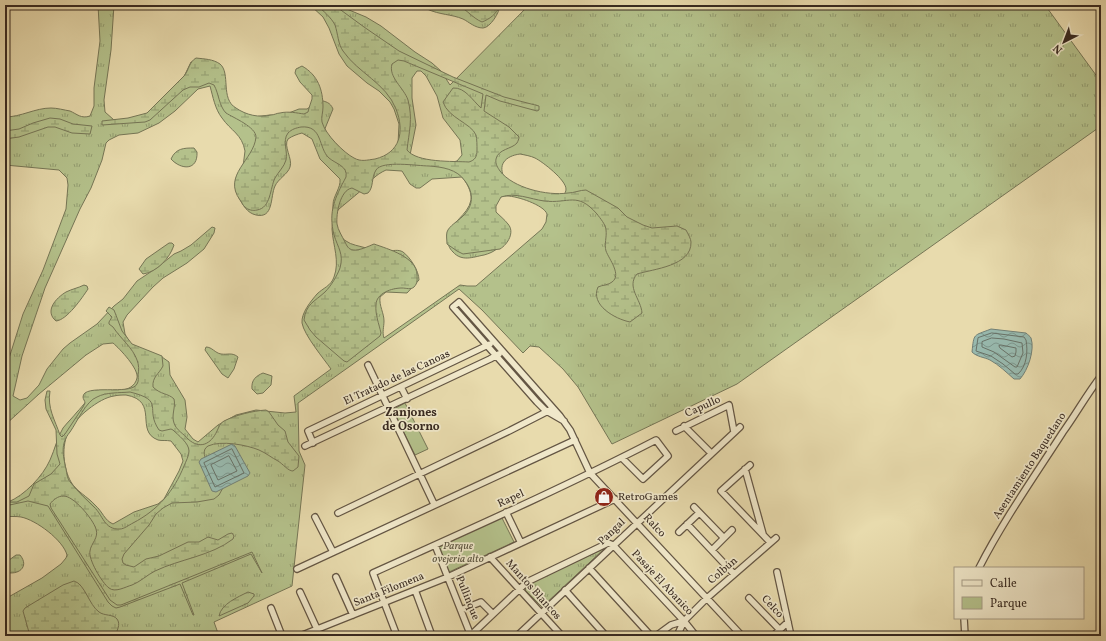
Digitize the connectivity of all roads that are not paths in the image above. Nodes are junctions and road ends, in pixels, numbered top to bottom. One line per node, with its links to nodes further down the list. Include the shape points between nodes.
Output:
1 (494, 342): 2 (street, El Tratado de las Canoas); 2 (street, Ralco, via 459,302 453,306); 3 (street, Ralco)
2 (488, 346): 4 (street, Ralco); 7 (street, El Tratado de las Canoas)
3 (502, 351): 4 (street, El Tratado de las Canoas); 11 (street, Ralco)
4 (496, 356): 9 (street, El Tratado de las Canoas); 11 (street, Ralco, via 537,402)
5 (368, 365): 8 (street)
6 (1101, 376): 46 (street, Asentamiento Baquedano, via 1037,472)
7 (401, 387): 8 (street, El Tratado de las Canoas); 9 (street)
8 (382, 396): 10 (street); 17 (street, El Tratado de las Canoas, via 308,431)
9 (407, 399): 10 (street, El Tratado de las Canoas)
10 (388, 407): 17 (street, El Tratado de las Canoas); 24 (street)
11 (550, 410): 16 (street, Ralco, via 564,421); 24 (street)
12 (684, 426): 14 (street, Capullo); 15 (street, Capullo, via 728,405); 19 (street, Capullo)
13 (740, 427): 15 (street, Pangal)
14 (676, 430)
15 (734, 432): 19 (street, Pangal)
16 (575, 440): 23 (street, Ralco); 26 (street)
17 (313, 443): 18 (street, El Tratado de las Canoas)
18 (305, 446)
19 (711, 453): 32 (street, Pangal)
20 (622, 458): 20 (street, Rapel, via 656,440 668,456 643,479); 23 (street, Rapel)
21 (750, 464): 22 (street)
22 (745, 469): 36 (street); 36 (street, via 721,491)
23 (590, 472): 25 (street, Ralco); 28 (street, Rapel)
24 (420, 474): 26 (street); 29 (street)
25 (615, 499): 32 (street, Ralco); 40 (street, Santa Filomena)
26 (434, 504): 44 (street)
27 (694, 507): 30 (street)
28 (506, 512): 40 (street); 41 (street, Rapel)
29 (338, 513)
30 (699, 513): 33 (street); 37 (street)
31 (315, 517): 44 (street)
32 (637, 522): 42 (street, Pangal); 57 (street, Ralco)
33 (687, 524): 35 (street); 43 (street)
34 (732, 530): 37 (street)
35 (679, 532)
36 (764, 535): 39 (street)
37 (724, 538): 43 (street)
38 (776, 538): 39 (street, Colbún)
39 (770, 542): 50 (street, Colbún)
40 (521, 543): 45 (street, Santa Filomena)
41 (435, 545): 52 (street, Pullinque); 59 (street, Rapel, via 373,573)
42 (613, 545): 48 (street, Pangal); 53 (street, via 608,543 527,582); 66 (street, Pasaje El Abanico)
43 (712, 550): 50 (street)
44 (333, 552): 47 (street)
45 (490, 557): 52 (street, Santa Filomena); 53 (street, Mantos Blancos)
46 (980, 567)
47 (297, 568)
48 (589, 568): 55 (street, Pangal); 78 (street)
49 (777, 572): 67 (street)
50 (734, 574): 57 (street, Colbún)
51 (336, 577): 64 (street)
52 (448, 577): 54 (street, Santa Filomena); 61 (street, Pullinque)
53 (519, 589): 62 (street); 63 (street, Mantos Blancos)
54 (415, 590): 59 (street, Santa Filomena); 74 (street)
55 (565, 590): 63 (street, Pangal); 77 (street)
56 (300, 592): 68 (street)
57 (707, 598): 66 (street, Colbún); 82 (street, Ralco)
58 (749, 598): 69 (street, Celco)
59 (384, 603): 64 (street, Santa Filomena); 73 (street)
60 (271, 608): 71 (street)
61 (461, 610): 62 (street, via 479,602); 70 (street, Pullinque)
62 (493, 614): 70 (street)
63 (541, 614): 75 (street, Pangal); 76 (street, Mantos Blancos)
64 (353, 615): 68 (street, Santa Filomena)
65 (964, 619): 85 (street)
66 (684, 620): 79 (street, Colbún); 80 (street, Colbún); 81 (street, Pasaje El Abanico)
67 (788, 622): 69 (street); 84 (street)
68 (317, 629): 72 (street, Santa Filomena)
69 (780, 630): 83 (street)
70 (471, 635)
71 (282, 636)
72 (300, 636)
73 (397, 636)
74 (432, 636)
75 (517, 636)
76 (562, 636)
77 (606, 636)
78 (651, 636)
79 (656, 636)
80 (677, 636)
81 (696, 636)
82 (742, 636)
83 (773, 636)
84 (791, 636)
85 (965, 636)

